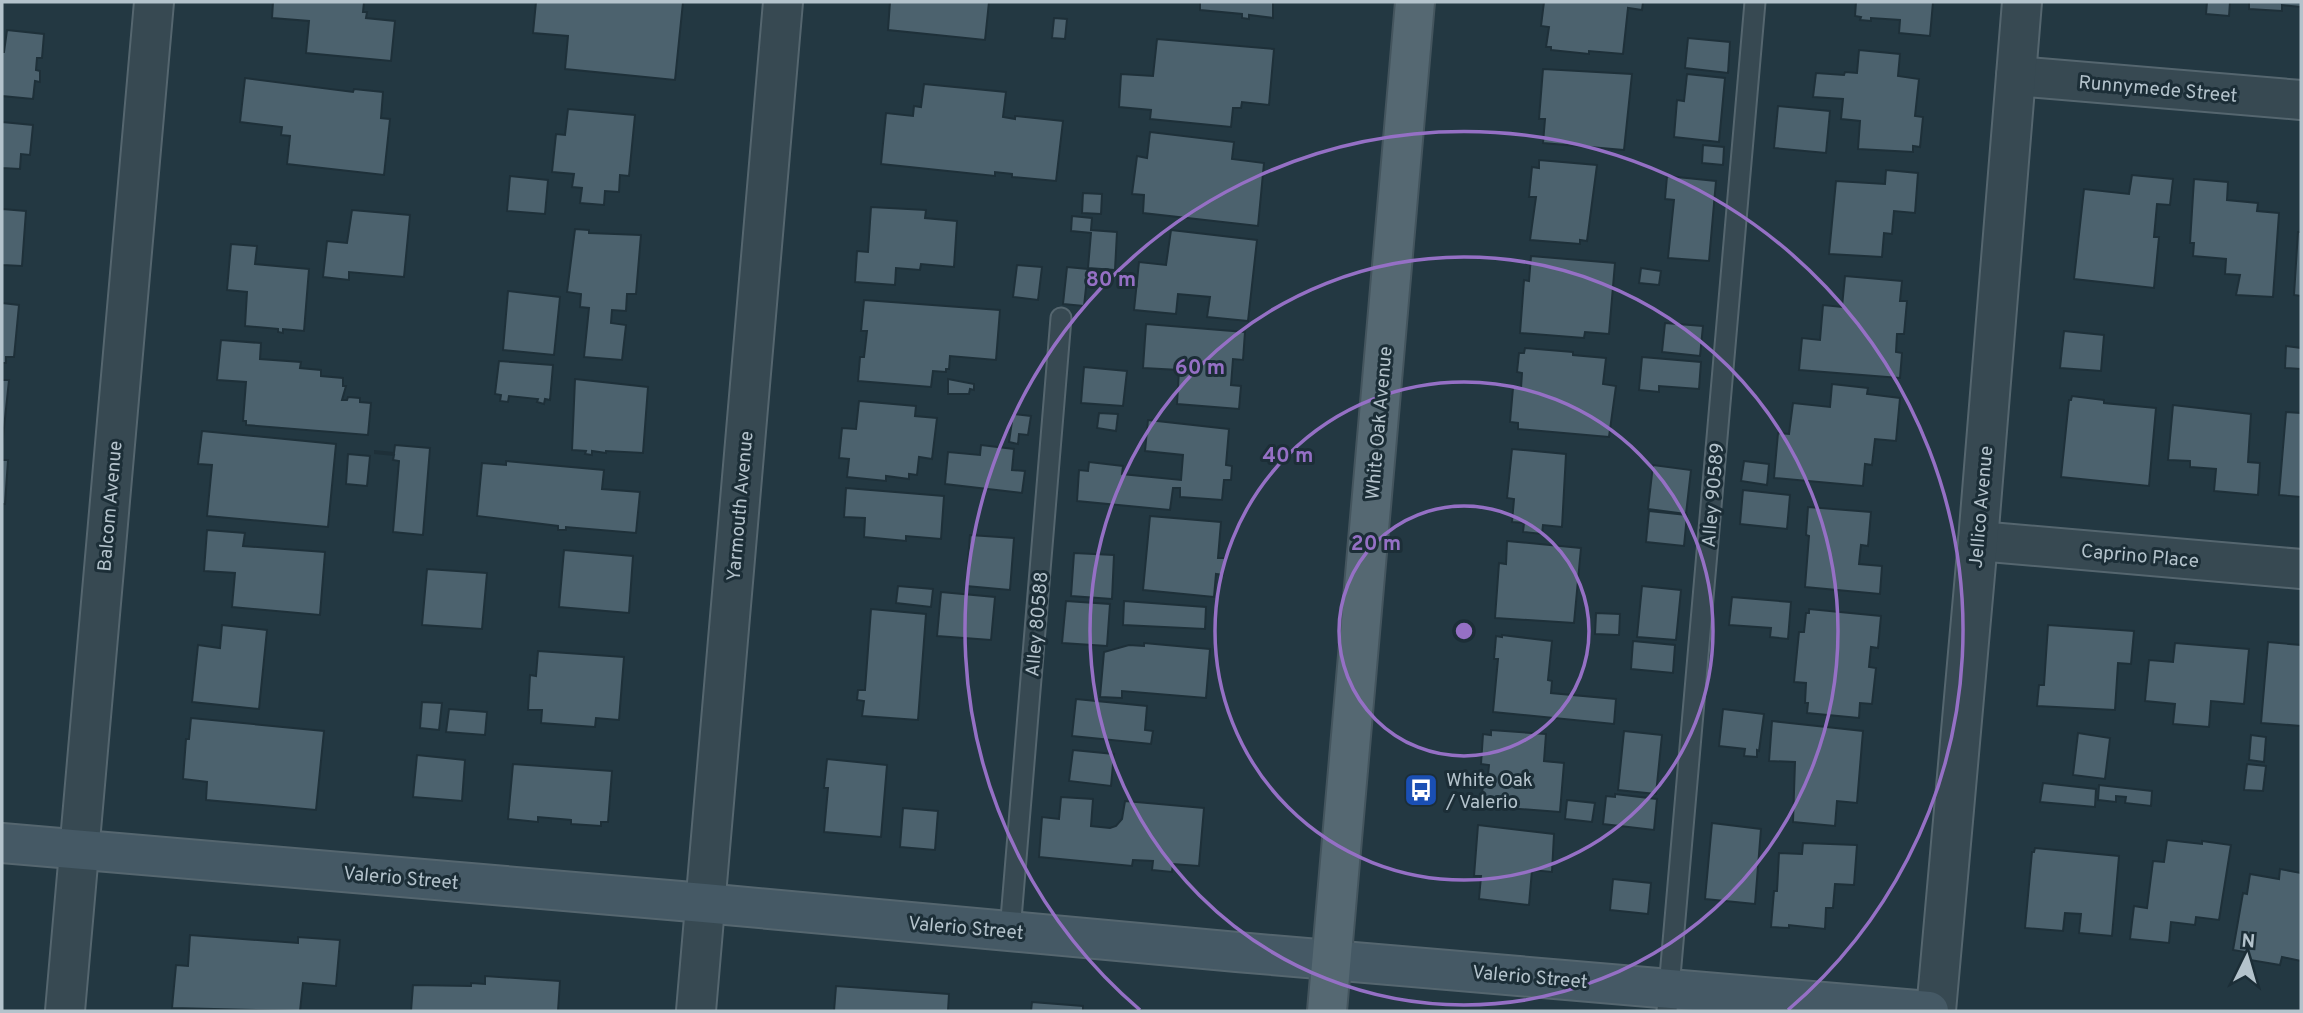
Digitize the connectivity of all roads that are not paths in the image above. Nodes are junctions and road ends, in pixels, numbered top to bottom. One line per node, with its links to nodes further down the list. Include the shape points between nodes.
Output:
1 (154, 2): 12 (street, Balcom Avenue)
2 (783, 2): 13 (street, Yarmouth Avenue)
3 (1415, 2): 15 (main road, White Oak Avenue)
4 (1755, 2): 16 (lane, Alley 90589)
5 (2022, 2): 6 (street, Jellico Avenue)
6 (2016, 76): 7 (street, Runnymede Street); 9 (street, Jellico Avenue)
7 (2301, 100)
8 (1062, 318): 14 (lane, Alley 80588)
9 (1978, 541): 10 (street, Caprino Place); 21 (street, Jellico Avenue)
10 (2301, 569)
11 (2, 844): 12 (street, Valerio Street)
12 (80, 850): 13 (street, Valerio Street); 17 (street, Balcom Avenue)
13 (704, 903): 14 (street, Valerio Street); 18 (street, Yarmouth Avenue)
14 (1010, 931): 15 (street, Valerio Street)
15 (1331, 960): 16 (street, Valerio Street); 19 (main road, White Oak Avenue)
16 (1668, 1000): 20 (street, Valerio Street)
17 (65, 1011)
18 (696, 1011)
19 (1327, 1011)
20 (1929, 1011)
21 (1936, 1011)

